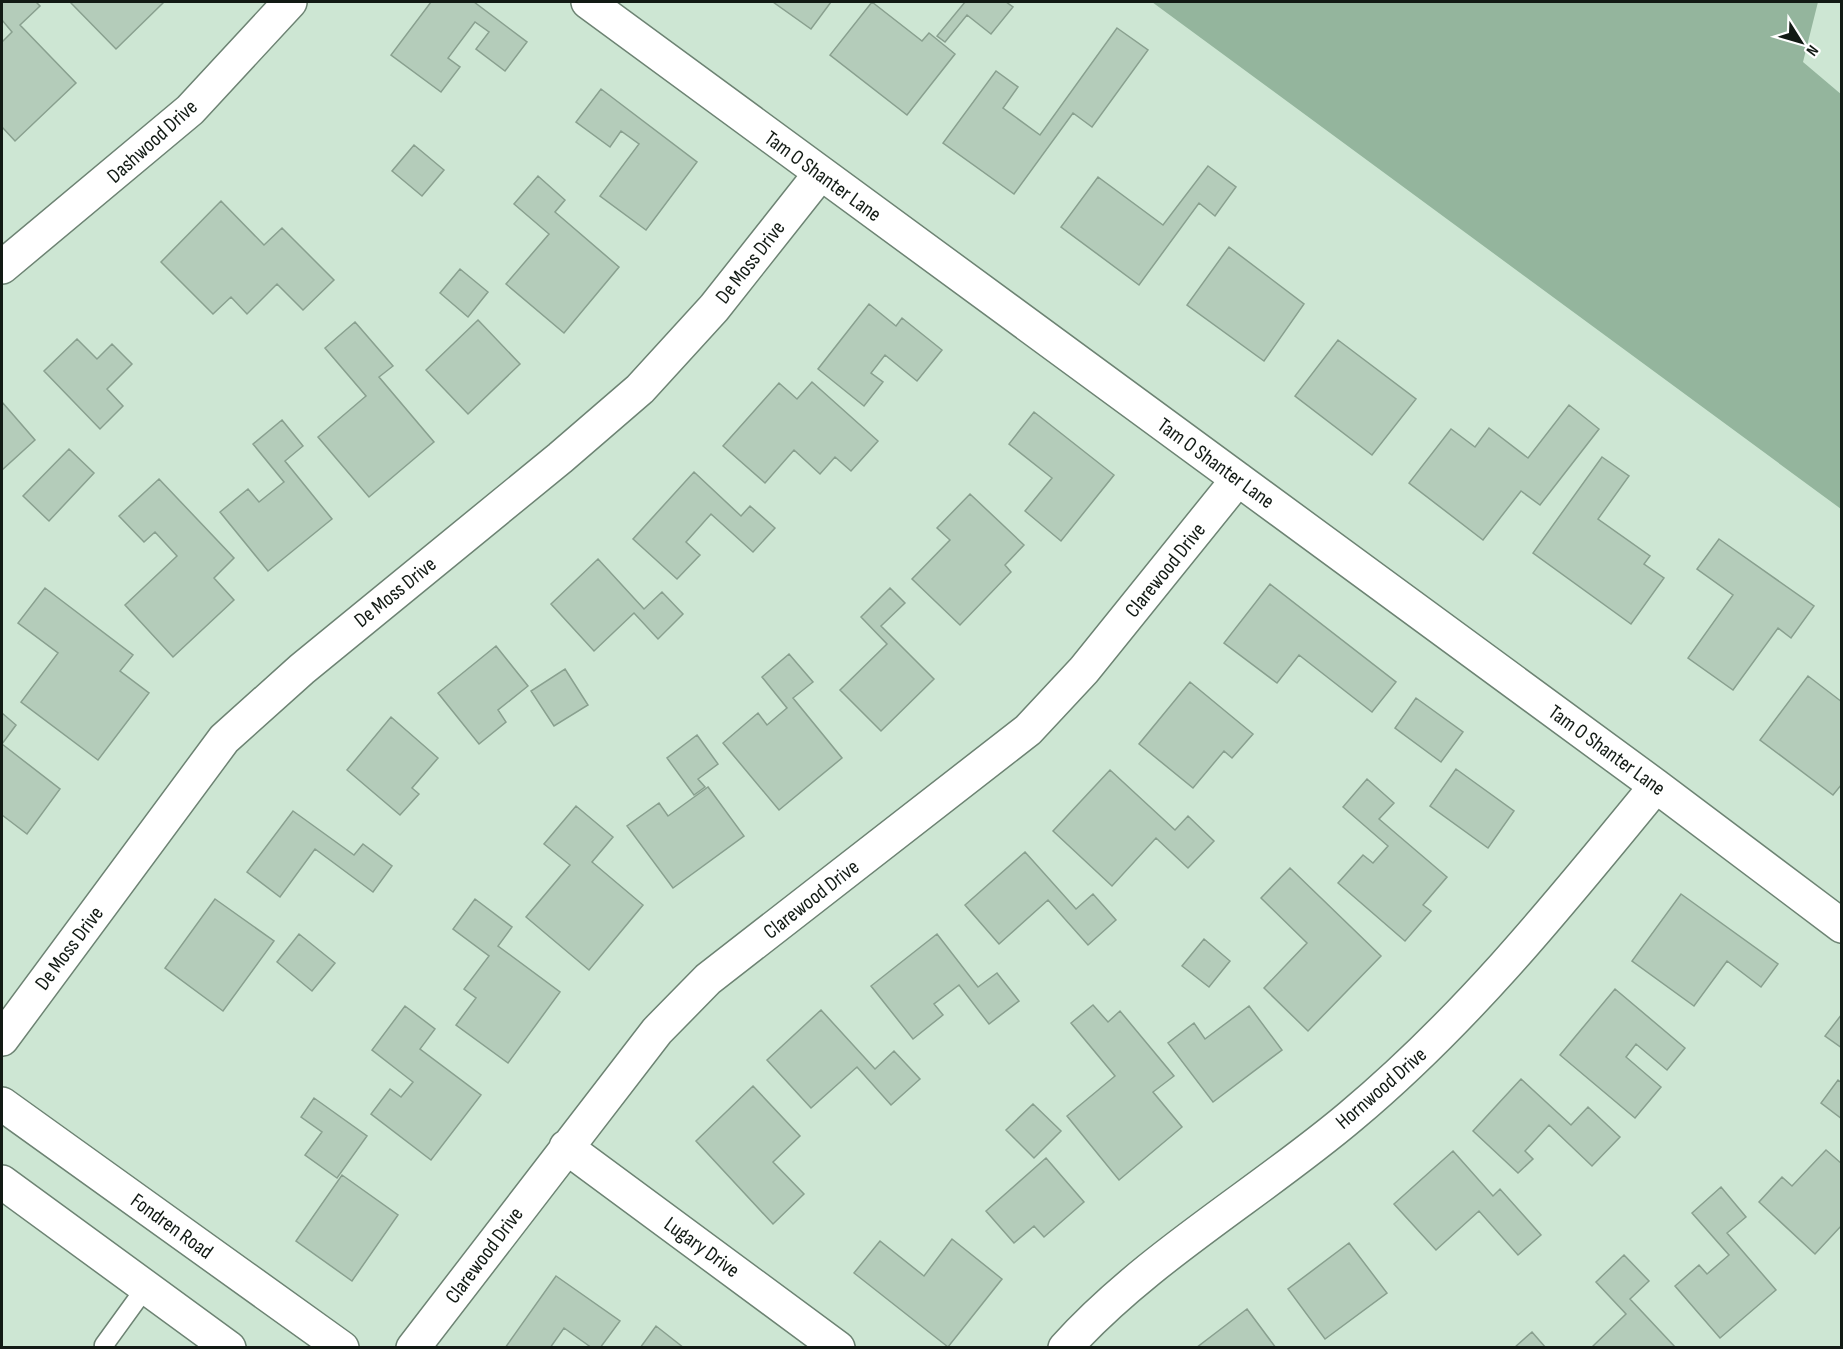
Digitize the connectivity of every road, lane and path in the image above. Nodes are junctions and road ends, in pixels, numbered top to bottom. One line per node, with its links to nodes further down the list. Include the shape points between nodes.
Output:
1 (290, 2): 4 (street, Dashwood Drive, via 190,110)
2 (588, 2): 3 (street, Tam O Shanter Lane)
3 (820, 174): 5 (street, Tam O Shanter Lane); 8 (street, De Moss Drive, via 714,308 640,389 302,669 224,740)
4 (2, 267)
5 (1238, 479): 6 (street, Tam O Shanter Lane); 10 (street, Clarewood Drive, via 1084,670 1028,730 708,979 657,1030)
6 (1656, 786): 7 (street, Tam O Shanter Lane); 18 (street, Hornwood Drive, via 1534,934 1407,1068 1349,1118 1132,1285)
7 (1842, 926)
8 (2, 1039)
9 (2, 1104): 15 (street, Fondren Road)
10 (566, 1147): 16 (street, Clarewood Drive); 17 (street, Lugary Drive)
11 (2, 1182): 12 (street)
12 (146, 1287): 13 (lane); 14 (street)
13 (106, 1347)
14 (229, 1347)
15 (342, 1347)
16 (413, 1347)
17 (838, 1347)
18 (1065, 1347)

